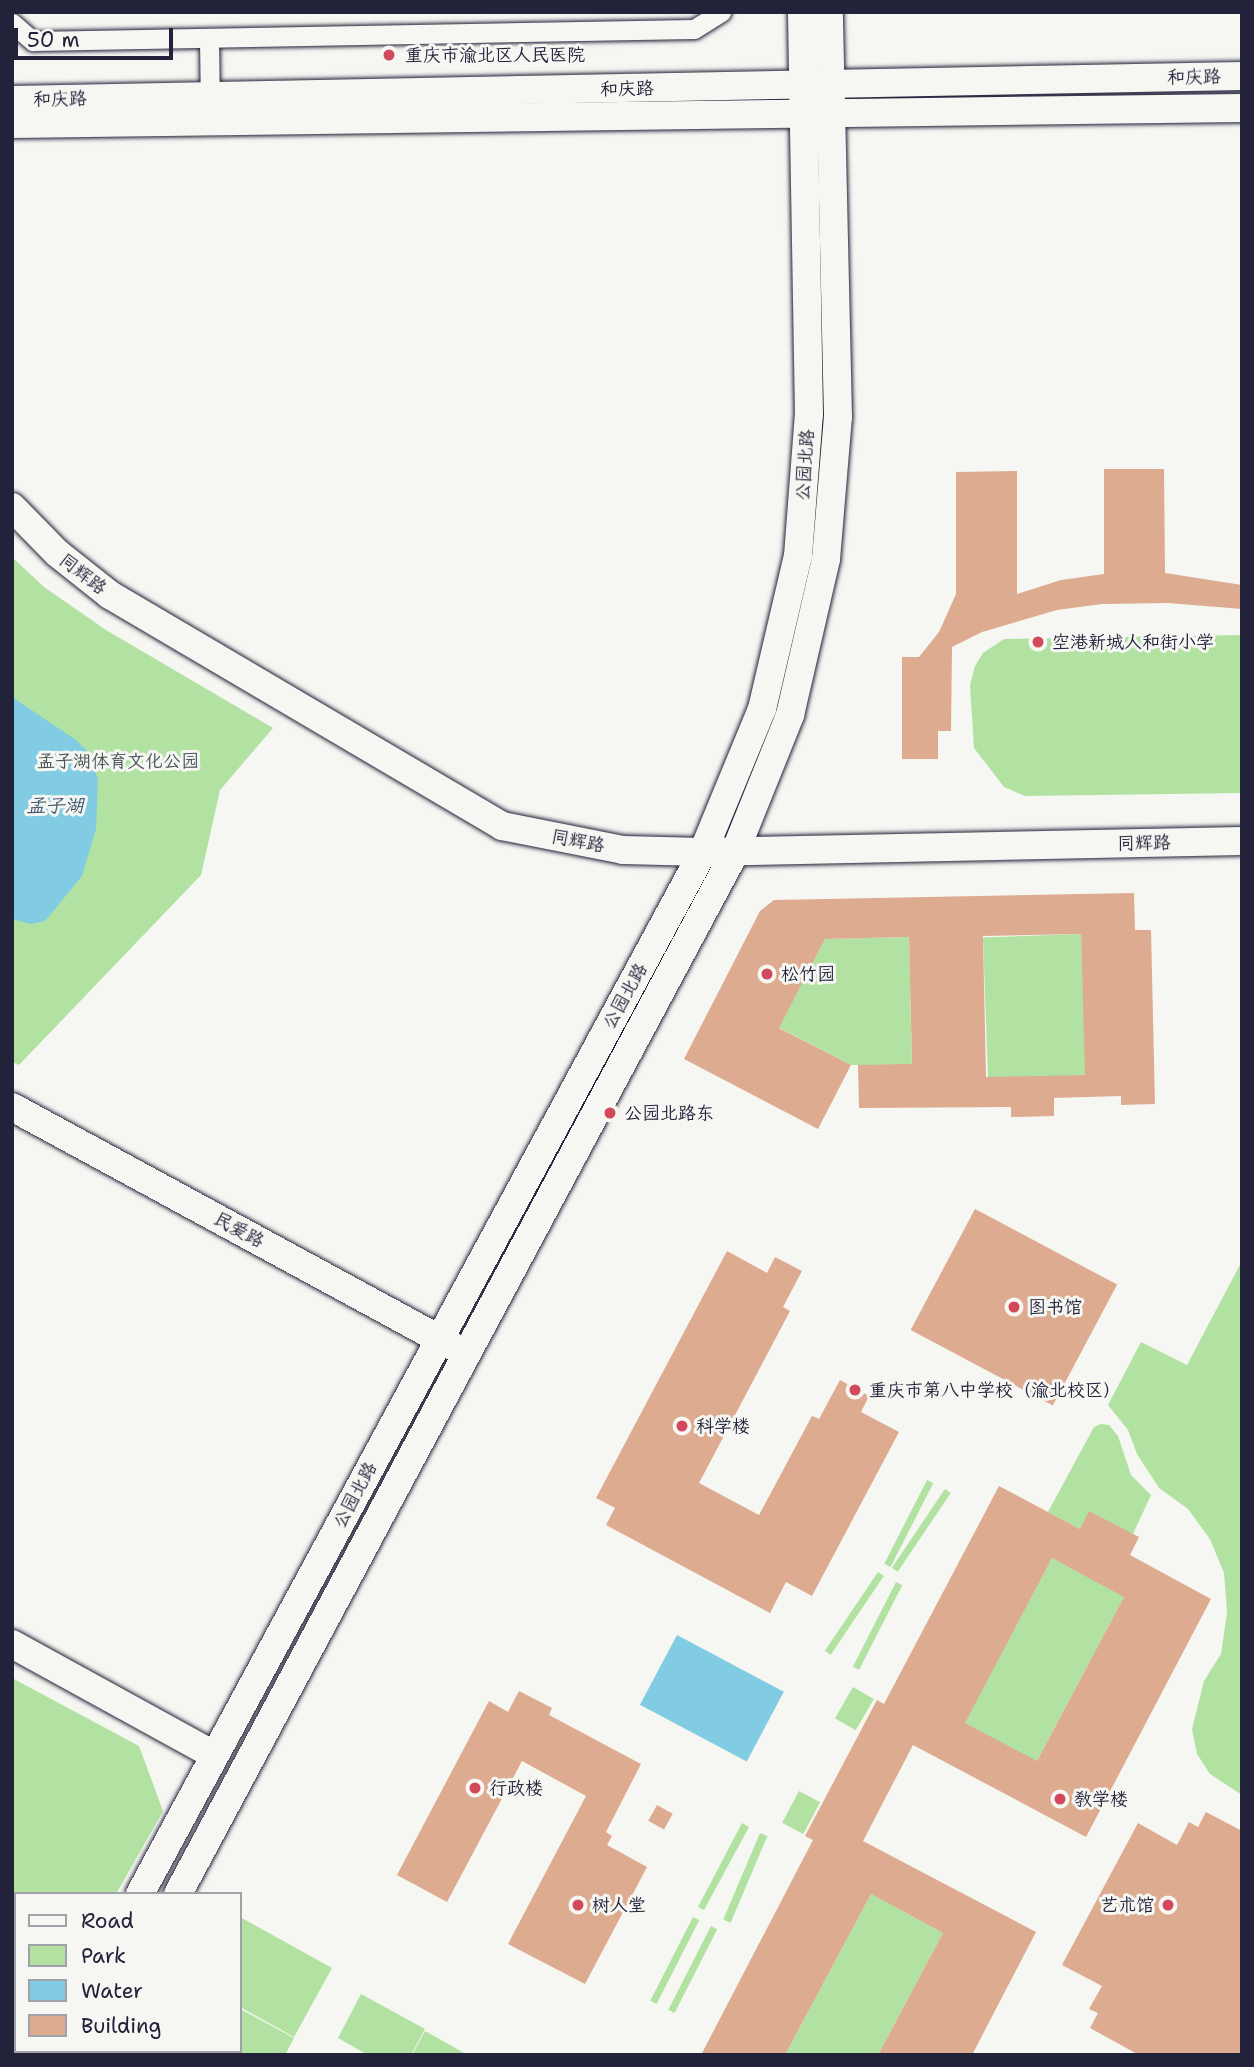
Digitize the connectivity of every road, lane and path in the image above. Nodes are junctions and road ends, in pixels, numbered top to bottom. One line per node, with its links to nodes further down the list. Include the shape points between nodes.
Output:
1 (721, 12): 5 (street, via 694,29)
2 (802, 12): 7 (street, 公园北路)
3 (829, 12): 7 (street, 公园北路)
4 (12, 23): 5 (street, via 33,41)
5 (209, 38): 10 (street)
6 (1242, 76): 7 (street, 和庆路)
7 (816, 86): 10 (street, 和庆路); 11 (street, 公园北路)
8 (12, 100): 10 (street, 和庆路)
9 (1242, 108): 11 (street, 和庆路)
10 (210, 109): 11 (street, 和庆路); 12 (street, 和庆路)
11 (817, 114): 15 (street, 公园北路, via 809,414 799,555 762,709); 16 (street, 公园北路, via 838,417 826,559 790,715)
12 (12, 124)
13 (12, 507): 15 (street, 同辉路, via 57,553 110,595 502,826 623,850)
14 (1242, 841): 16 (street, 同辉路)
15 (703, 852): 16 (street, 同辉路); 18 (street, 公园北路)
16 (734, 852): 19 (street, 公园北路)
17 (12, 1107): 18 (street, 民爱路)
18 (439, 1338): 19 (street, 民爱路); 21 (street, 公园北路)
19 (465, 1354): 23 (street, 公园北路)
20 (12, 1644): 21 (street)
21 (215, 1755): 22 (street, 公园北路)
22 (140, 1892)
23 (179, 1892)

